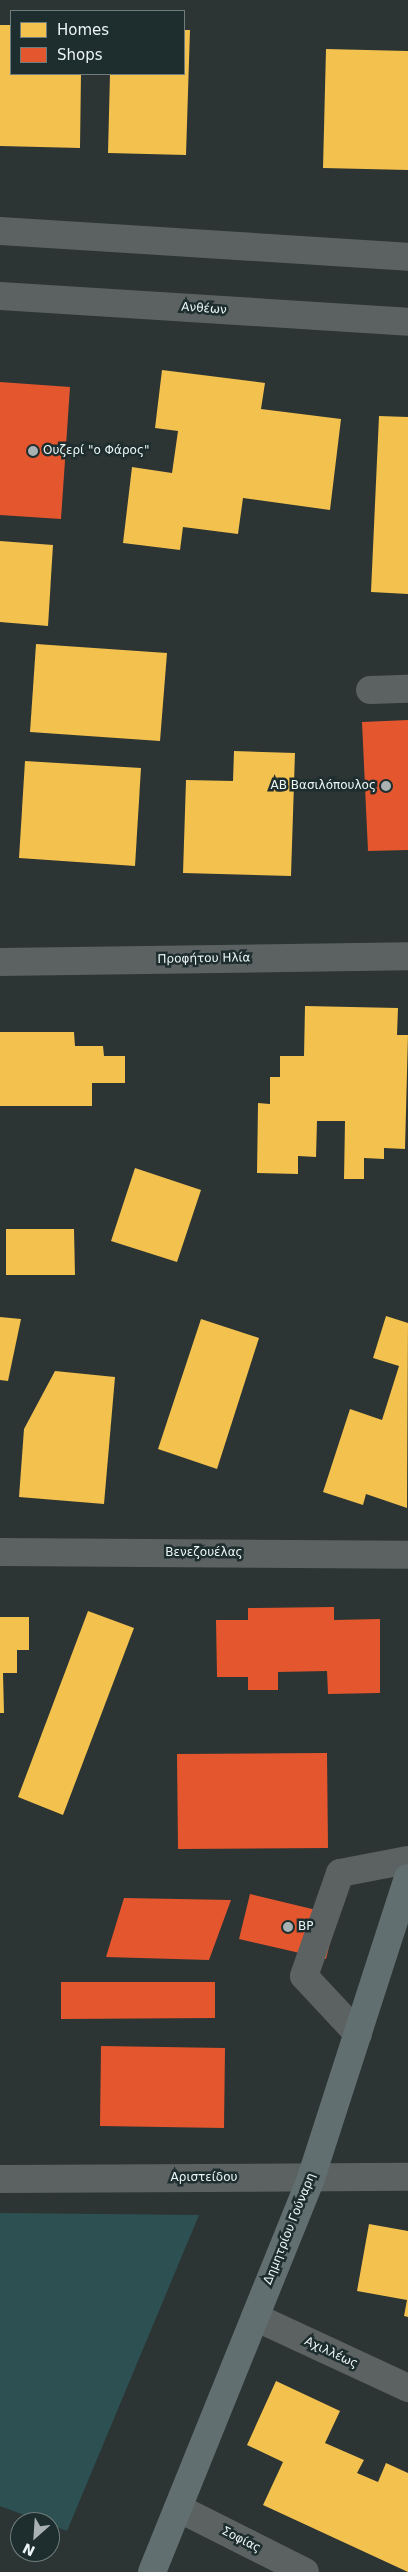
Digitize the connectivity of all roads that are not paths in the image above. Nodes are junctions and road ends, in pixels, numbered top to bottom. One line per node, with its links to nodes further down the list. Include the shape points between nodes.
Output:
1 (0, 231): 2 (street)
2 (408, 257)
3 (0, 296): 4 (street, Ανθέων)
4 (408, 322)
5 (408, 689): 6 (street)
6 (370, 690)
7 (408, 956): 8 (street, Προφήτου Ηλία)
8 (0, 962)
9 (0, 1552): 10 (street, Βενεζουέλας)
10 (408, 1554)
11 (408, 1860): 13 (street, via 340,1873 304,1976)
12 (408, 1878): 13 (main road, Δημητρίου Γούναρη)
13 (358, 2034): 16 (main road, Δημητρίου Γούναρη)
14 (408, 2177): 16 (street, Αριστείδου)
15 (0, 2178): 16 (street, Αριστείδου)
16 (311, 2178): 17 (main road, Δημητρίου Γούναρη)
17 (254, 2317): 18 (street, Αχιλλέως); 19 (main road, Δημητρίου Γούναρη)
18 (408, 2388)
19 (178, 2508): 20 (main road, Δημητρίου Γούναρη); 21 (street, Σοφίας)
20 (152, 2572)
21 (305, 2572)

